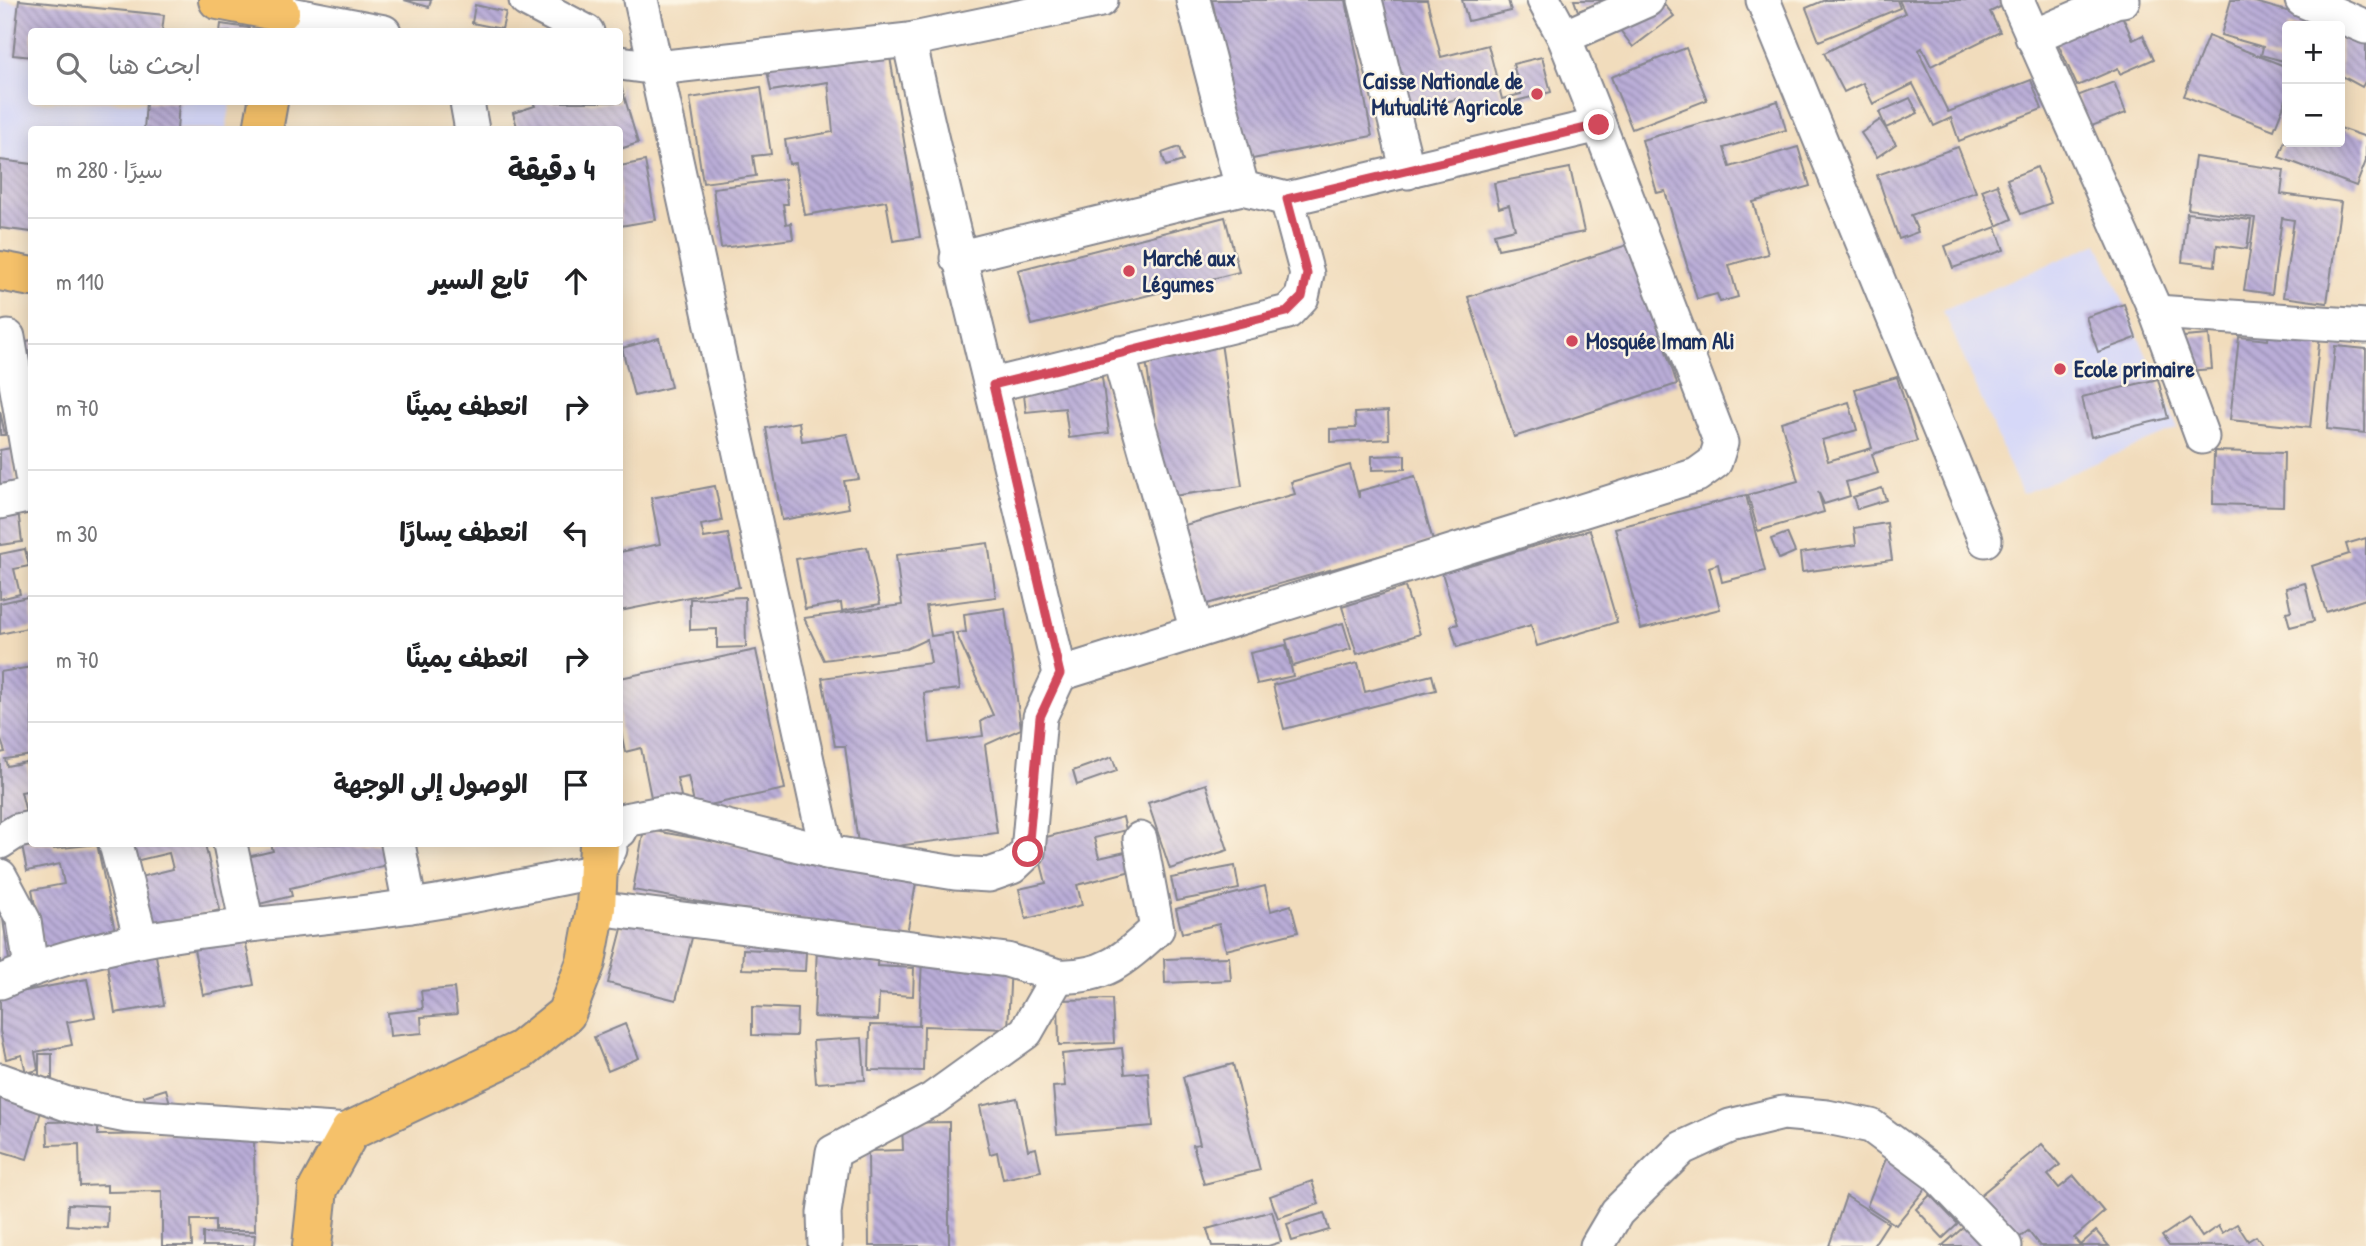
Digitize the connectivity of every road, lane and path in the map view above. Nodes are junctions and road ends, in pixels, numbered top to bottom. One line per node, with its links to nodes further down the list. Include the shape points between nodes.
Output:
1 (218, 0): 13 (main road)
2 (526, 0): 16 (street)
3 (641, 0): 22 (street)
4 (1101, 0): 19 (street)
5 (1193, 0): 29 (street)
6 (1365, 0): 28 (street)
7 (1544, 0): 17 (street)
8 (1647, 0): 17 (street)
9 (1762, 0): 43 (street)
10 (2017, 0): 18 (street)
11 (2123, 0): 18 (street)
12 (2302, 0): 14 (street)
13 (280, 14): 15 (street)
14 (2366, 27)
15 (361, 28)
16 (579, 28)
17 (1564, 37): 25 (street)
18 (2032, 37): 34 (street)
19 (909, 40): 22 (street); 31 (street)
20 (623, 50): 22 (street)
21 (623, 64): 22 (street)
22 (657, 68): 53 (street)
23 (268, 105): 26 (main road)
24 (468, 105): 27 (street)
25 (1599, 125): 28 (street); 44 (street, via 1721,443 1715,462 1697,475)
26 (265, 126)
27 (471, 126)
28 (1408, 172): 30 (street)
29 (1242, 188): 30 (street); 31 (street)
30 (1287, 199): 37 (street, via 1307,274 1302,297 1287,312)
31 (957, 258): 38 (street)
32 (0, 271): 33 (main road)
33 (28, 275)
34 (2156, 312): 35 (street); 39 (street)
35 (2366, 326)
36 (13, 335): 40 (street)
37 (1118, 354): 38 (street); 44 (street)
38 (993, 385): 45 (street)
39 (2202, 436)
40 (28, 446)
41 (28, 496): 42 (street)
42 (0, 502)
43 (1985, 540)
44 (1197, 631): 45 (street)
45 (1060, 674): 53 (street, via 1040,717 1028,852 1012,867 989,875 955,873)
46 (623, 824): 53 (street, via 625,820 667,812)
47 (28, 829): 49 (street)
48 (1140, 839): 60 (street, via 1157,929 1121,963 1083,977)
49 (0, 842)
50 (117, 847): 58 (street)
51 (231, 847): 57 (street)
52 (399, 847): 56 (street)
53 (827, 852)
54 (602, 866): 56 (street); 60 (street, via 1007,960); 63 (main road, via 586,962 566,1014 521,1050)
55 (0, 876): 59 (street, via 24,921)
56 (410, 906): 57 (street)
57 (247, 925): 58 (street)
58 (141, 940): 59 (street)
59 (31, 968): 61 (street)
60 (1058, 976): 65 (street, via 1026,1032 933,1099 833,1152 824,1213)
61 (0, 982)
62 (0, 1080): 63 (street, via 67,1104 127,1116)
63 (350, 1131): 64 (main road, via 318,1189)
64 (313, 1246)
65 (825, 1246)
66 (1597, 1246): 67 (street, via 1617,1212 1682,1148 1730,1126 1783,1113 1871,1126 1937,1175)
67 (2005, 1246)

